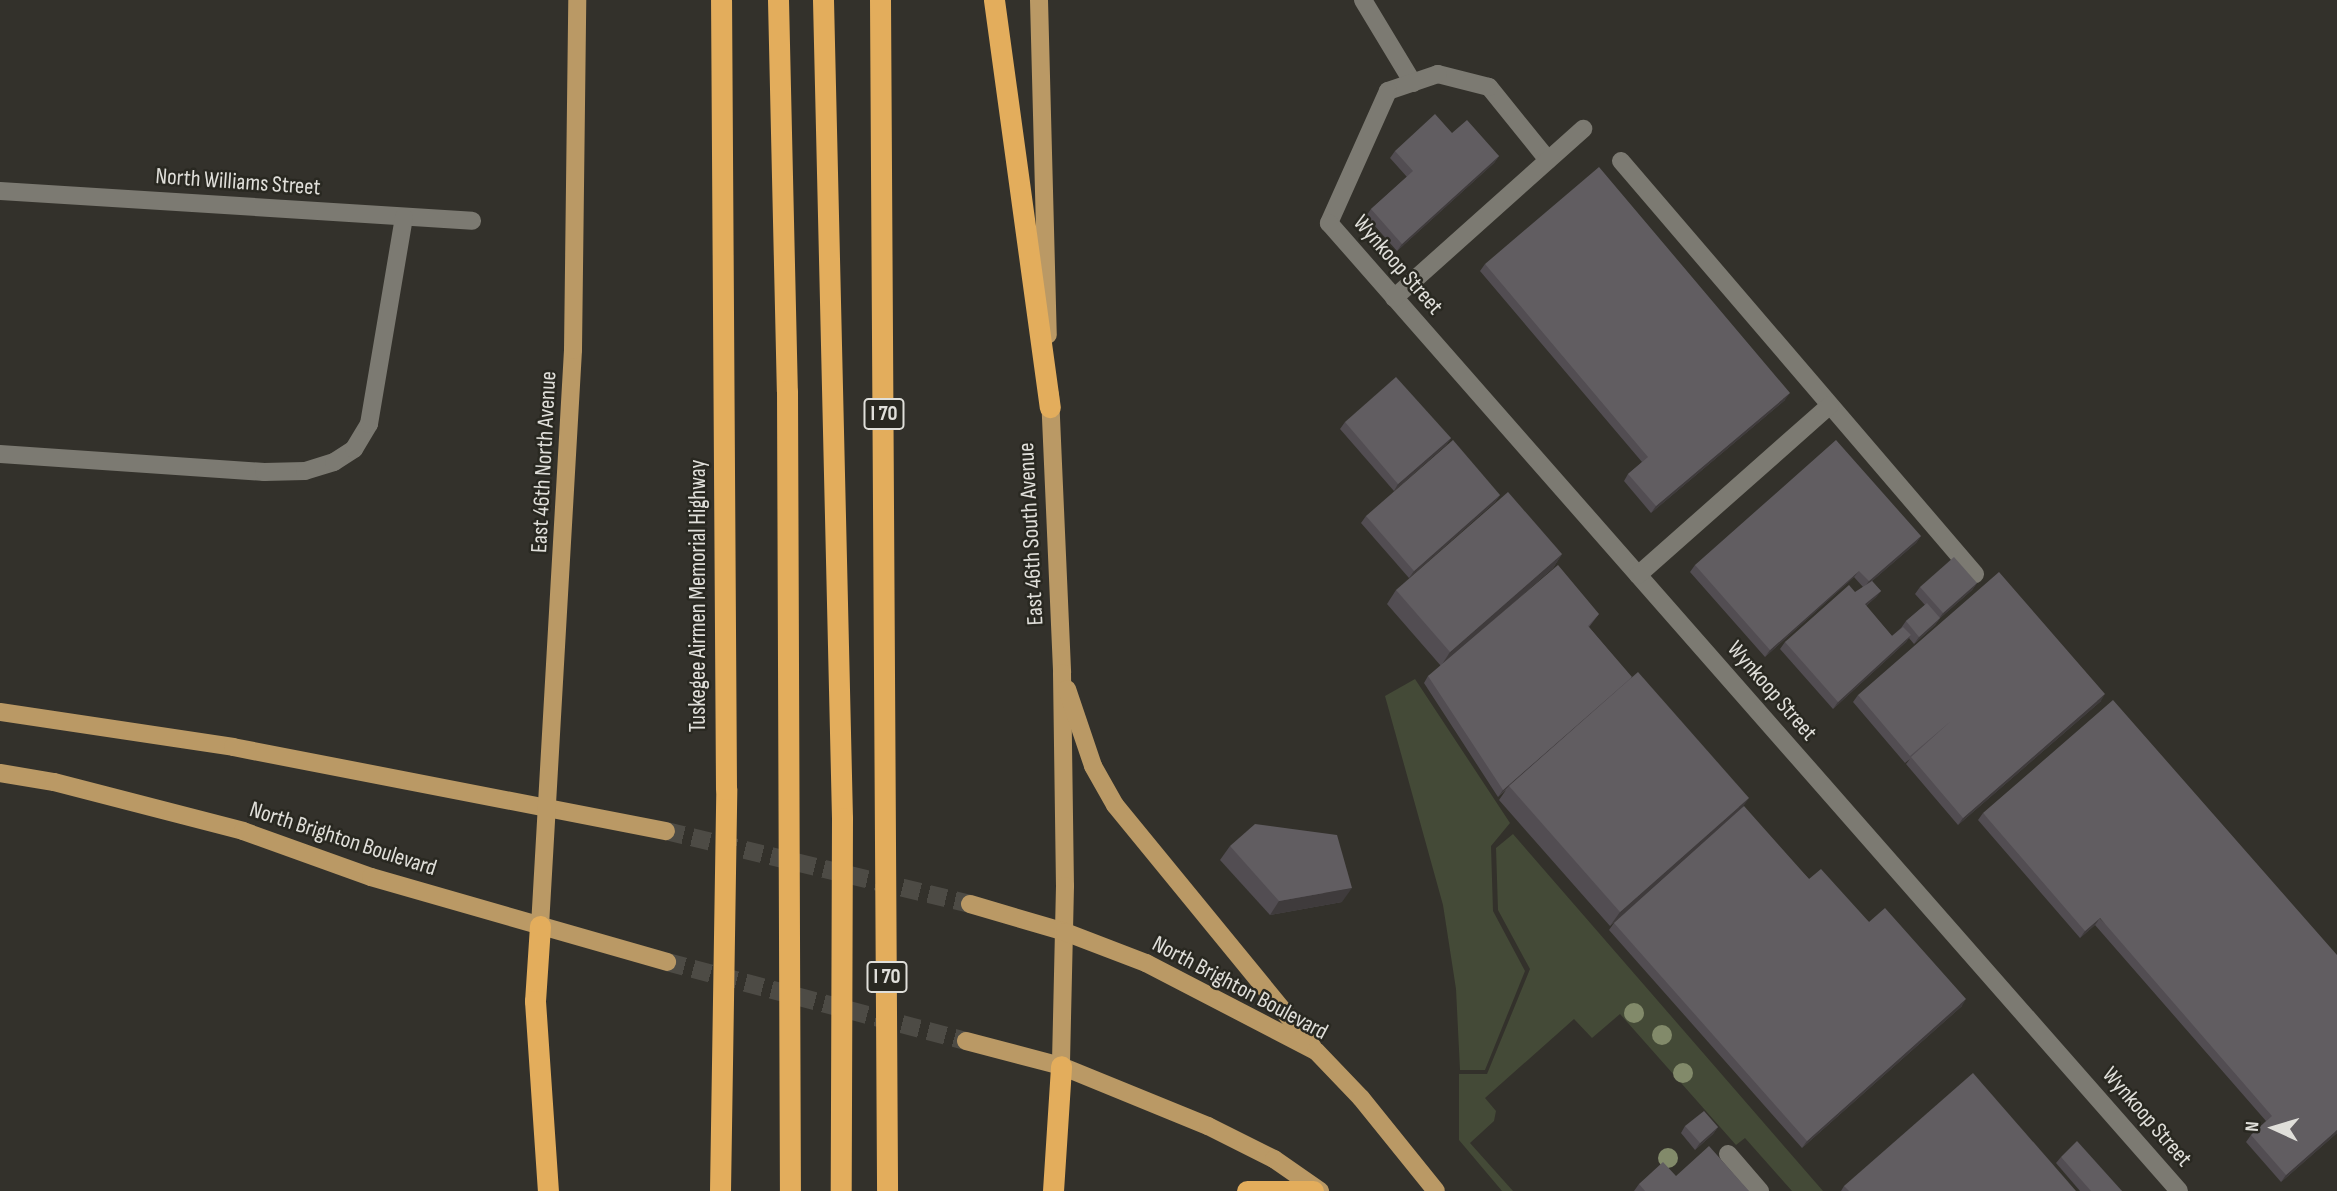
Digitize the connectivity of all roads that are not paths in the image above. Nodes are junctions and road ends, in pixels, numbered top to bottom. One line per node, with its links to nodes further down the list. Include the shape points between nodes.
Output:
1 (577, 0): 25 (main road, East 46th North Avenue, via 573,350)
2 (721, 0): 36 (highway, Tuskegee Airmen Memorial Highway, via 726,789)
3 (778, 0): 37 (highway, via 787,391)
4 (823, 0): 38 (highway, via 842,818)
5 (880, 0): 39 (highway, I 70)
6 (994, 0): 18 (highway)
7 (1039, 0): 18 (main road, East 46th South Avenue)
8 (1363, 0): 9 (street)
9 (1413, 83): 11 (street, via 1438,74 1489,87); 16 (street, Wynkoop Street, via 1388,92 1329,223)
10 (1583, 129): 11 (street)
11 (1548, 160): 16 (street)
12 (1621, 161): 17 (street)
13 (0, 191): 14 (street, North Williams Street)
14 (404, 217): 15 (street, North Williams Street); 19 (street, via 369,425 354,449 334,462 305,471 264,472)
15 (472, 221)
16 (1395, 298): 21 (street, Wynkoop Street)
17 (1830, 405): 20 (street); 21 (street)
18 (1050, 407): 22 (main road, East 46th South Avenue)
19 (0, 454)
20 (1975, 574)
21 (1638, 575): 46 (street, Wynkoop Street)
22 (1062, 673): 29 (main road, East 46th South Avenue); 32 (main road, via 1093,766 1115,805)
23 (0, 712): 25 (main road, via 233,747)
24 (0, 773): 28 (main road, North Brighton Boulevard, via 54,782 243,831 371,877)
25 (548, 805): 26 (main road); 28 (main road, East 46th North Avenue)
26 (666, 831)
27 (970, 904): 29 (main road, North Brighton Boulevard)
28 (540, 926): 30 (main road, North Brighton Boulevard); 35 (highway, via 535,1001)
29 (1065, 932): 32 (main road, North Brighton Boulevard, via 1146,963); 33 (main road, East 46th South Avenue)
30 (667, 962)
31 (966, 1041): 33 (main road)
32 (1316, 1051): 44 (main road, North Brighton Boulevard, via 1361,1098)
33 (1061, 1066): 40 (highway); 43 (main road, via 1239,1140)
34 (1728, 1154): 45 (street)
35 (548, 1191)
36 (720, 1191)
37 (790, 1191)
38 (841, 1191)
39 (887, 1191)
40 (1054, 1191)
41 (1247, 1191): 42 (highway)
42 (1313, 1191)
43 (1320, 1191)
44 (1436, 1191)
45 (1760, 1191)
46 (2179, 1191)

